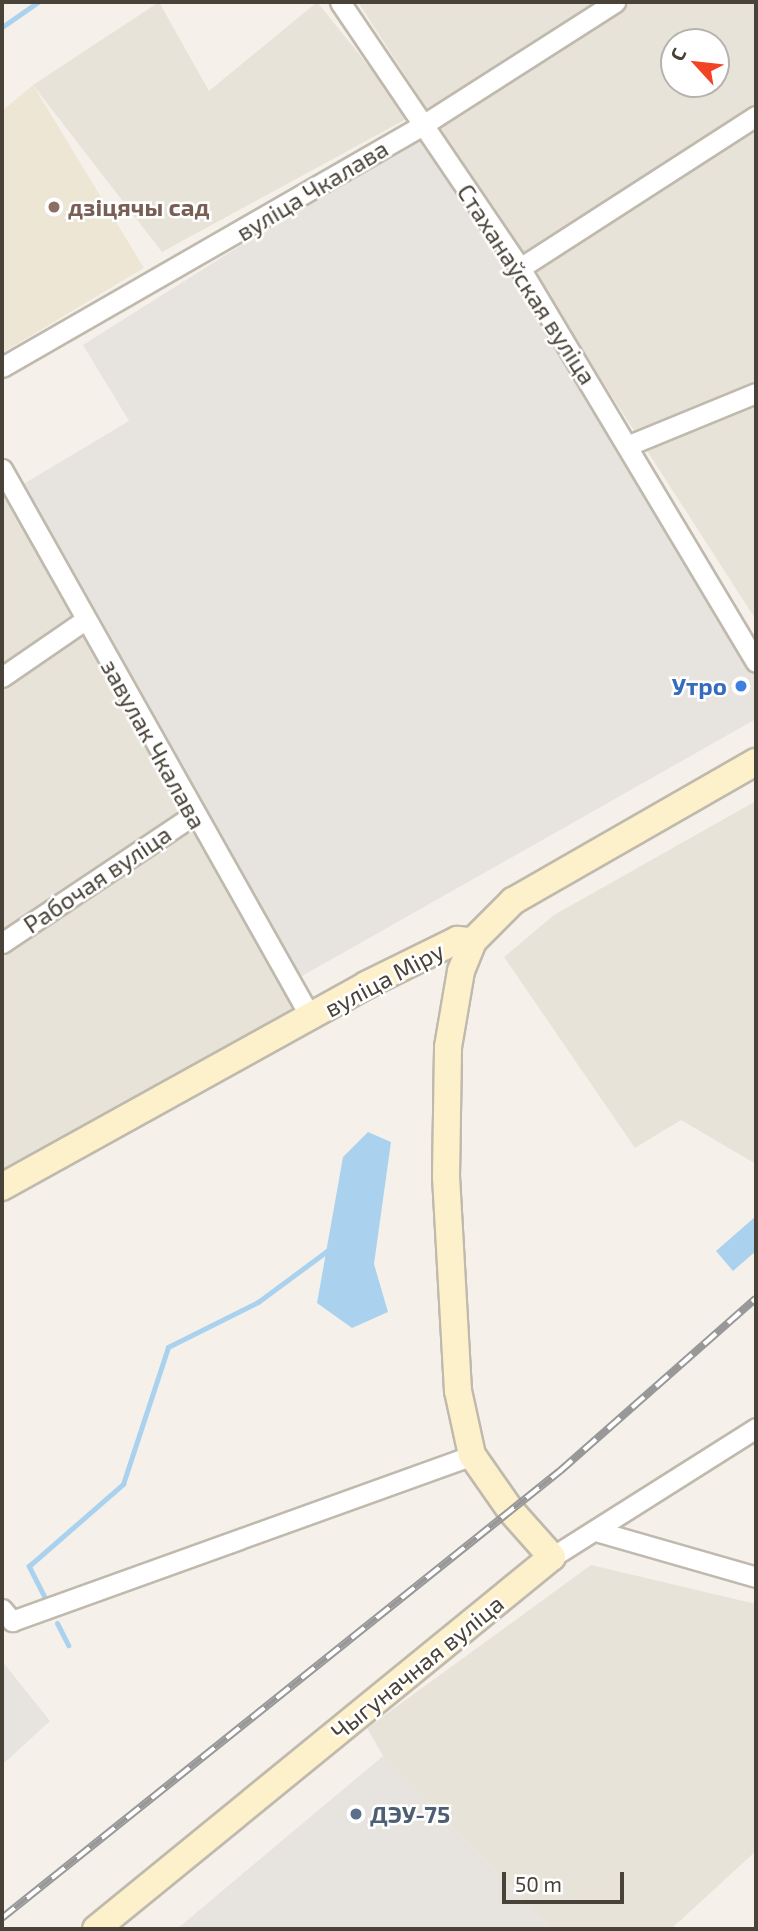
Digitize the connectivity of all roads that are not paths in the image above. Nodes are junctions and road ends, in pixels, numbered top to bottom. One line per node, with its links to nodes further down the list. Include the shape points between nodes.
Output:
1 (340, 2): 4 (street, Стаханаўская вуліца)
2 (615, 2): 4 (street, вуліца Чкалава)
3 (756, 116): 5 (street)
4 (423, 125): 5 (street, Стаханаўская вуліца); 6 (street, вуліца Чкалава)
5 (520, 268): 8 (street, Стаханаўская вуліца)
6 (2, 367)
7 (756, 393): 8 (street)
8 (629, 445): 11 (street, Стаханаўская вуліца)
9 (2, 469): 10 (street, завулак Чкалава)
10 (85, 620): 12 (street); 14 (street, завулак Чкалава)
11 (756, 662)
12 (2, 677)
13 (756, 762): 15 (street, вуліца Міру, via 513,901)
14 (193, 815): 16 (street, Рабочая вуліца); 17 (street, завулак Чкалава)
15 (473, 941): 17 (street, вуліца Міру, via 457,940); 20 (street, via 453,1007 448,1047 446,1177 458,1391)
16 (2, 943)
17 (311, 1017): 18 (street, вуліца Міру)
18 (2, 1187)
19 (756, 1428): 21 (street, Чыгуначная вуліца)
20 (472, 1455): 22 (street, via 510,1511); 24 (street)
21 (596, 1531): 22 (street, Чыгуначная вуліца); 23 (street)
22 (552, 1557): 25 (street, Чыгуначная вуліца)
23 (756, 1577)
24 (7, 1615)
25 (96, 1929)

